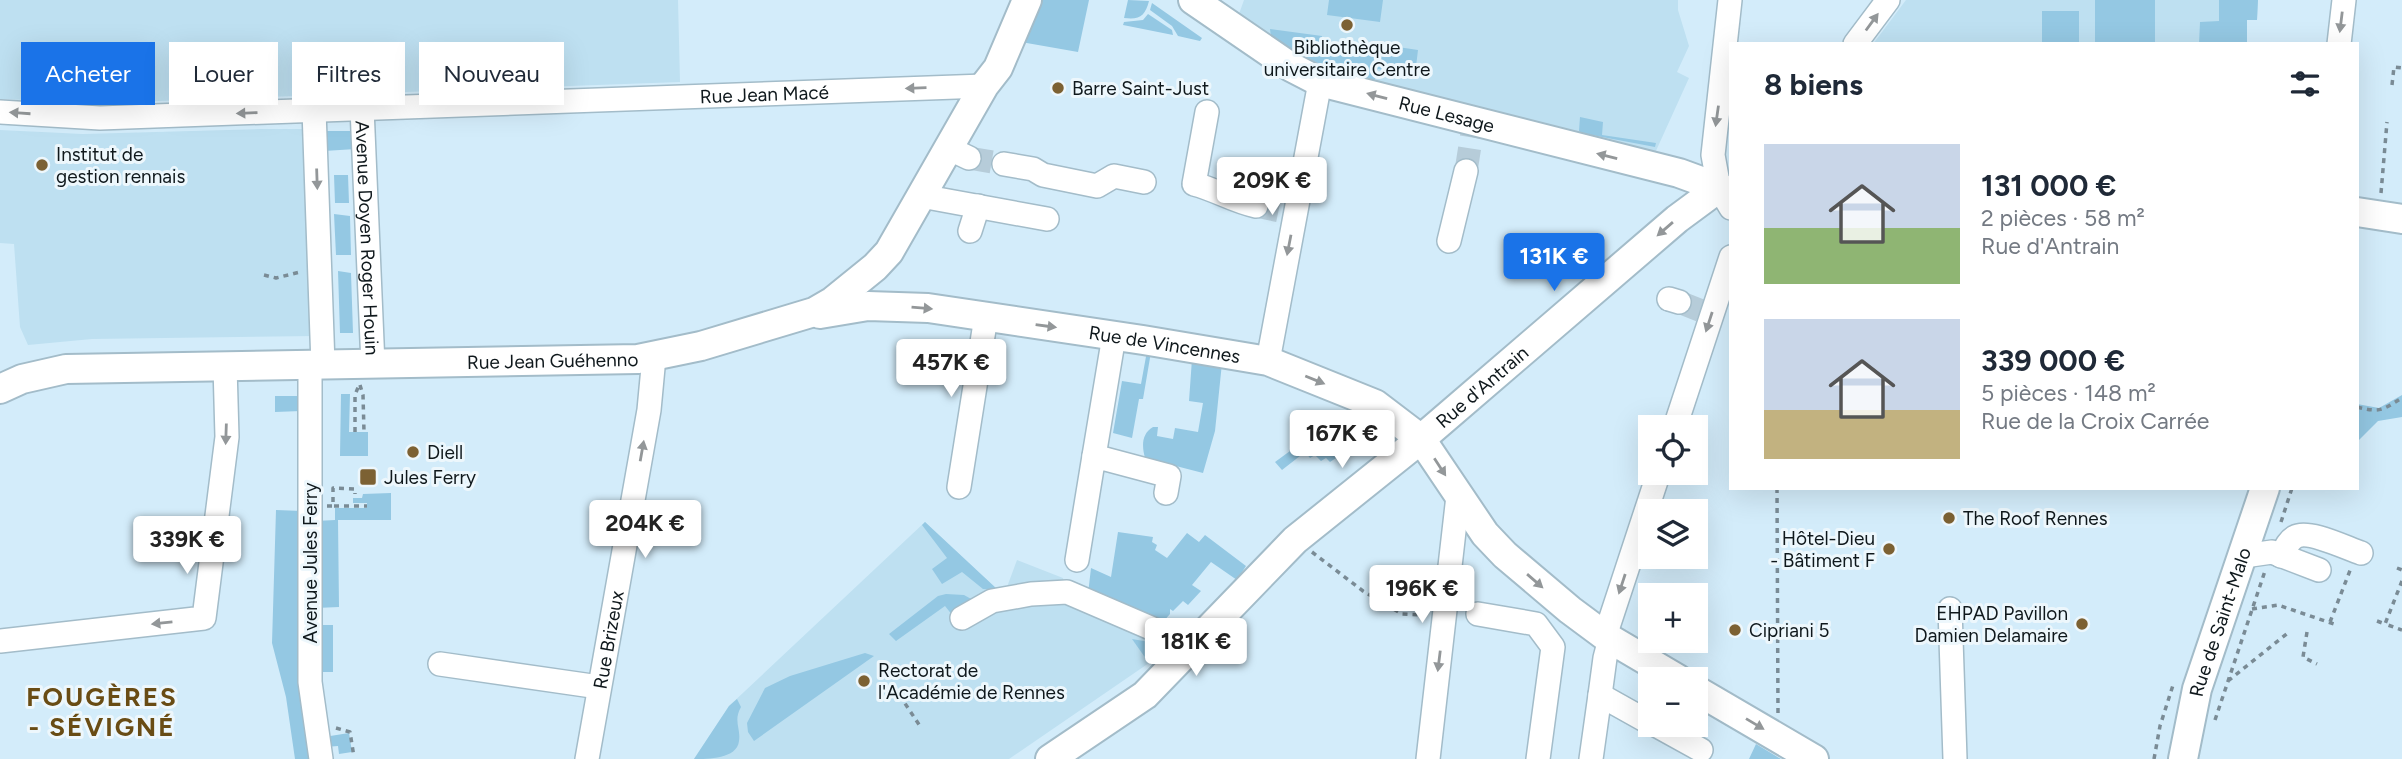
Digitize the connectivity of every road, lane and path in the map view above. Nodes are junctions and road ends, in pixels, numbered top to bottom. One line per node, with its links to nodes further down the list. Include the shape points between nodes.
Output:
1 (1008, 0): 12 (main road, Rue Jean Guéhenno)
2 (1027, 0): 12 (main road, Rue Jean Guéhenno, via 998,68)
3 (1193, 0): 10 (main road, Rue Lesage)
4 (1730, 0): 23 (street, one-way to 23, via 1713,148)
5 (1888, 0): 7 (street, one-way to 5)
6 (2344, 0): 8 (street, one-way to 8)
7 (1856, 42)
8 (2339, 42)
9 (2402, 68): 11 (path, via 2394,67)
10 (1320, 82): 23 (main road, Rue Lesage, one-way to 10, via 1679,173 1473,127); 40 (street, one-way to 40, via 1290,213)
11 (2392, 85)
12 (984, 86): 13 (street, Rue Jean Macé, one-way to 13); 24 (main road, Rue Jean Guéhenno, via 959,153)
13 (362, 108): 14 (street, Rue Jean Macé); 42 (street, Avenue Doyen Roger Houin)
14 (314, 110): 15 (street, Rue Jean Macé, one-way to 15, via 100,118); 41 (street, one-way to 41)
15 (0, 112)
16 (1208, 112): 26 (street, via 1194,184)
17 (2388, 122): 27 (path)
18 (1004, 164): 19 (street)
19 (1033, 169): 21 (street, via 1040,164); 22 (street, via 1097,186 1114,176)
20 (1466, 171): 30 (street)
21 (1091, 173)
22 (1144, 183)
23 (1728, 194): 50 (main road, Rue d'Antrain, one-way to 50, via 1677,219)
24 (921, 196): 25 (street); 32 (main road, Rue Jean Guéhenno, via 889,253)
25 (978, 206): 28 (street); 29 (street)
26 (1256, 206)
27 (2381, 215)
28 (1047, 219)
29 (970, 231)
30 (1449, 241)
31 (1729, 263): 47 (street, one-way to 47)
32 (875, 267): 35 (main road); 36 (main road, Rue Jean Guéhenno, via 834,301)
33 (305, 270): 34 (path, via 276,278)
34 (264, 275)
35 (891, 306): 36 (main road, Rue de Vincennes); 37 (main road, Rue de Vincennes, one-way to 37)
36 (800, 317): 39 (main road, Rue Jean Guéhenno)
37 (986, 317): 38 (main road, Rue de Vincennes, one-way to 38); 53 (street)
38 (1114, 336): 40 (main road, Rue de Vincennes); 51 (street)
39 (654, 356): 42 (main road, Rue Jean Guéhenno); 87 (street, Rue Brizeux, one-way to 39, via 649,410)
40 (1268, 361): 50 (main road, Rue de Vincennes, one-way to 50, via 1375,404)
41 (316, 365): 42 (main road, Rue Jean Guéhenno); 43 (main road, Rue Jean Guéhenno); 59 (street, Avenue Jules Ferry)
42 (373, 365)
43 (225, 366): 44 (main road, Rue Jean Guéhenno, via 66,369); 81 (street, one-way to 81, via 227,437 204,618)
44 (0, 389)
45 (2402, 398): 46 (path, via 2385,410)
46 (2359, 407)
47 (1679, 415)
48 (355, 432): 49 (path, via 355,395 360,383)
49 (364, 432)
50 (1420, 439): 58 (main road, Rue de Vincennes, one-way to 58); 62 (main road, Rue d'Antrain)
51 (1094, 456): 56 (street, via 1169,476); 66 (street)
52 (1656, 485): 80 (street, one-way to 80)
53 (959, 487)
54 (1777, 490): 96 (path)
55 (2264, 490): 64 (main road, Rue de Saint-Malo)
56 (1166, 493)
57 (355, 494): 60 (path, via 355,489 333,488)
58 (1458, 496): 71 (main road, Rue de Vincennes, one-way to 71, via 1485,534); 73 (street)
59 (310, 505): 60 (path); 94 (street, Avenue Jules Ferry, via 310,682)
60 (333, 506): 61 (path)
61 (367, 506)
62 (1295, 540): 73 (path, via 1402,614); 83 (main road, Rue d'Antrain)
63 (2359, 553): 65 (street, via 2306,534 2290,541); 70 (path, via 2332,623 2278,605)
64 (2244, 556): 65 (street, via 2272,552); 107 (main road, Rue de Saint-Malo, via 2197,689)
65 (2281, 556): 67 (street)
66 (1077, 560)
67 (2319, 570)
68 (2402, 581): 76 (path)
69 (1950, 609): 106 (street)
70 (2252, 609)
71 (1570, 610): 80 (main road, Rue de Vincennes); 82 (street)
72 (1478, 614): 82 (street, via 1536,624)
73 (1444, 617): 102 (street, one-way to 102)
74 (962, 618): 83 (street, via 992,601 1067,592 1160,632)
75 (2377, 621): 76 (path)
76 (2385, 624): 77 (path)
77 (2402, 630)
78 (2289, 632): 89 (path)
79 (2307, 632): 85 (path, via 2303,657)
80 (1608, 638): 86 (main road, Rue de Vincennes); 90 (street)
81 (0, 641)
82 (1553, 647): 103 (street)
83 (1182, 657): 101 (main road, Rue d'Antrain, via 1145,695)
84 (440, 664): 87 (street)
85 (2317, 664)
86 (1658, 667)
87 (599, 687): 100 (street, Rue Brizeux)
88 (894, 687): 93 (path)
89 (2219, 690)
90 (1600, 695): 92 (street); 104 (street)
91 (1708, 697): 96 (main road, one-way to 96)
92 (1638, 716)
93 (920, 726)
94 (317, 731): 98 (path, via 340,727 350,732); 99 (street, Avenue Jules Ferry)
95 (1676, 737): 97 (street)
96 (1778, 738): 105 (main road)
97 (1701, 750)
98 (353, 757)
99 (321, 759)
100 (587, 759)
101 (1050, 759)
102 (1428, 759)
103 (1538, 759)
104 (1591, 759)
105 (1814, 759)
106 (1955, 759)
107 (2183, 759)

